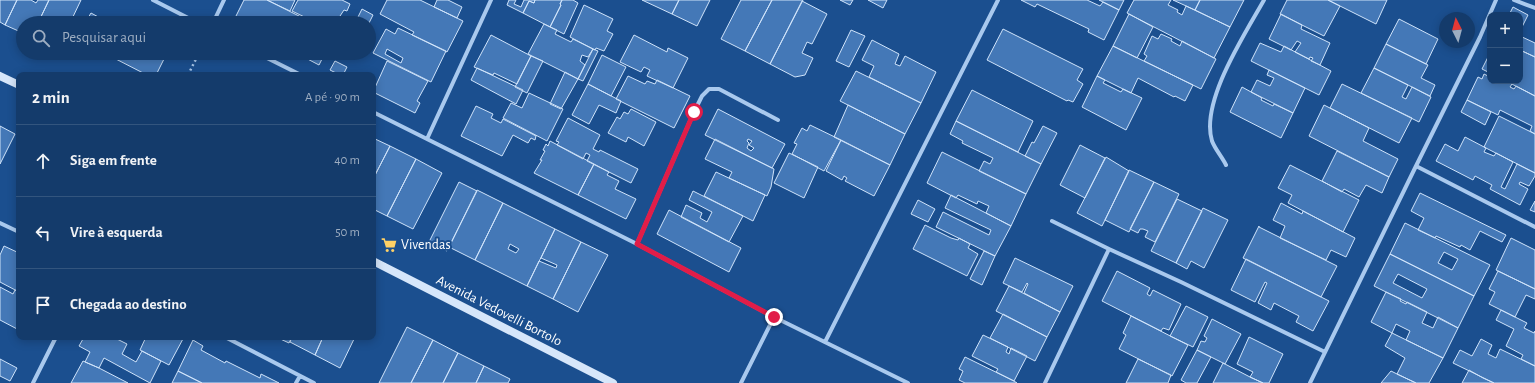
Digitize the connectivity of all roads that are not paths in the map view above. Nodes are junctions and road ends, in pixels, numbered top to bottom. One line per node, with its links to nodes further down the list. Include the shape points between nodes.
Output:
1 (153, 0): 9 (street)
2 (224, 0): 10 (street)
3 (491, 0): 17 (street)
4 (998, 0): 30 (street)
5 (1264, 0): 18 (street, via 1221,80 1212,108 1212,141)
6 (1496, 0): 19 (street)
7 (1514, 0): 8 (street)
8 (1535, 8)
9 (184, 16)
10 (216, 16)
11 (271, 60): 12 (street)
12 (295, 72)
13 (0, 76): 14 (street)
14 (16, 84)
15 (376, 114): 17 (street)
16 (778, 120): 24 (street, via 719,88 709,89 702,96 694,112)
17 (427, 139): 24 (street)
18 (1226, 165)
19 (1416, 166): 22 (street); 31 (street)
20 (1052, 221): 25 (street)
21 (0, 223): 23 (street)
22 (1535, 227)
23 (16, 231)
24 (637, 244): 27 (street)
25 (1109, 249): 31 (street); 39 (street)
26 (376, 263): 36 (street, Avenida Vedovelli Bortolo)
27 (774, 317): 30 (street); 37 (street)
28 (54, 340): 33 (street)
29 (230, 340): 32 (street)
30 (824, 342): 38 (street)
31 (1325, 352): 40 (street)
32 (300, 376): 34 (street); 35 (street)
33 (33, 383)
34 (296, 383)
35 (314, 383)
36 (613, 383)
37 (741, 383)
38 (908, 383)
39 (1045, 383)
40 (1310, 383)

